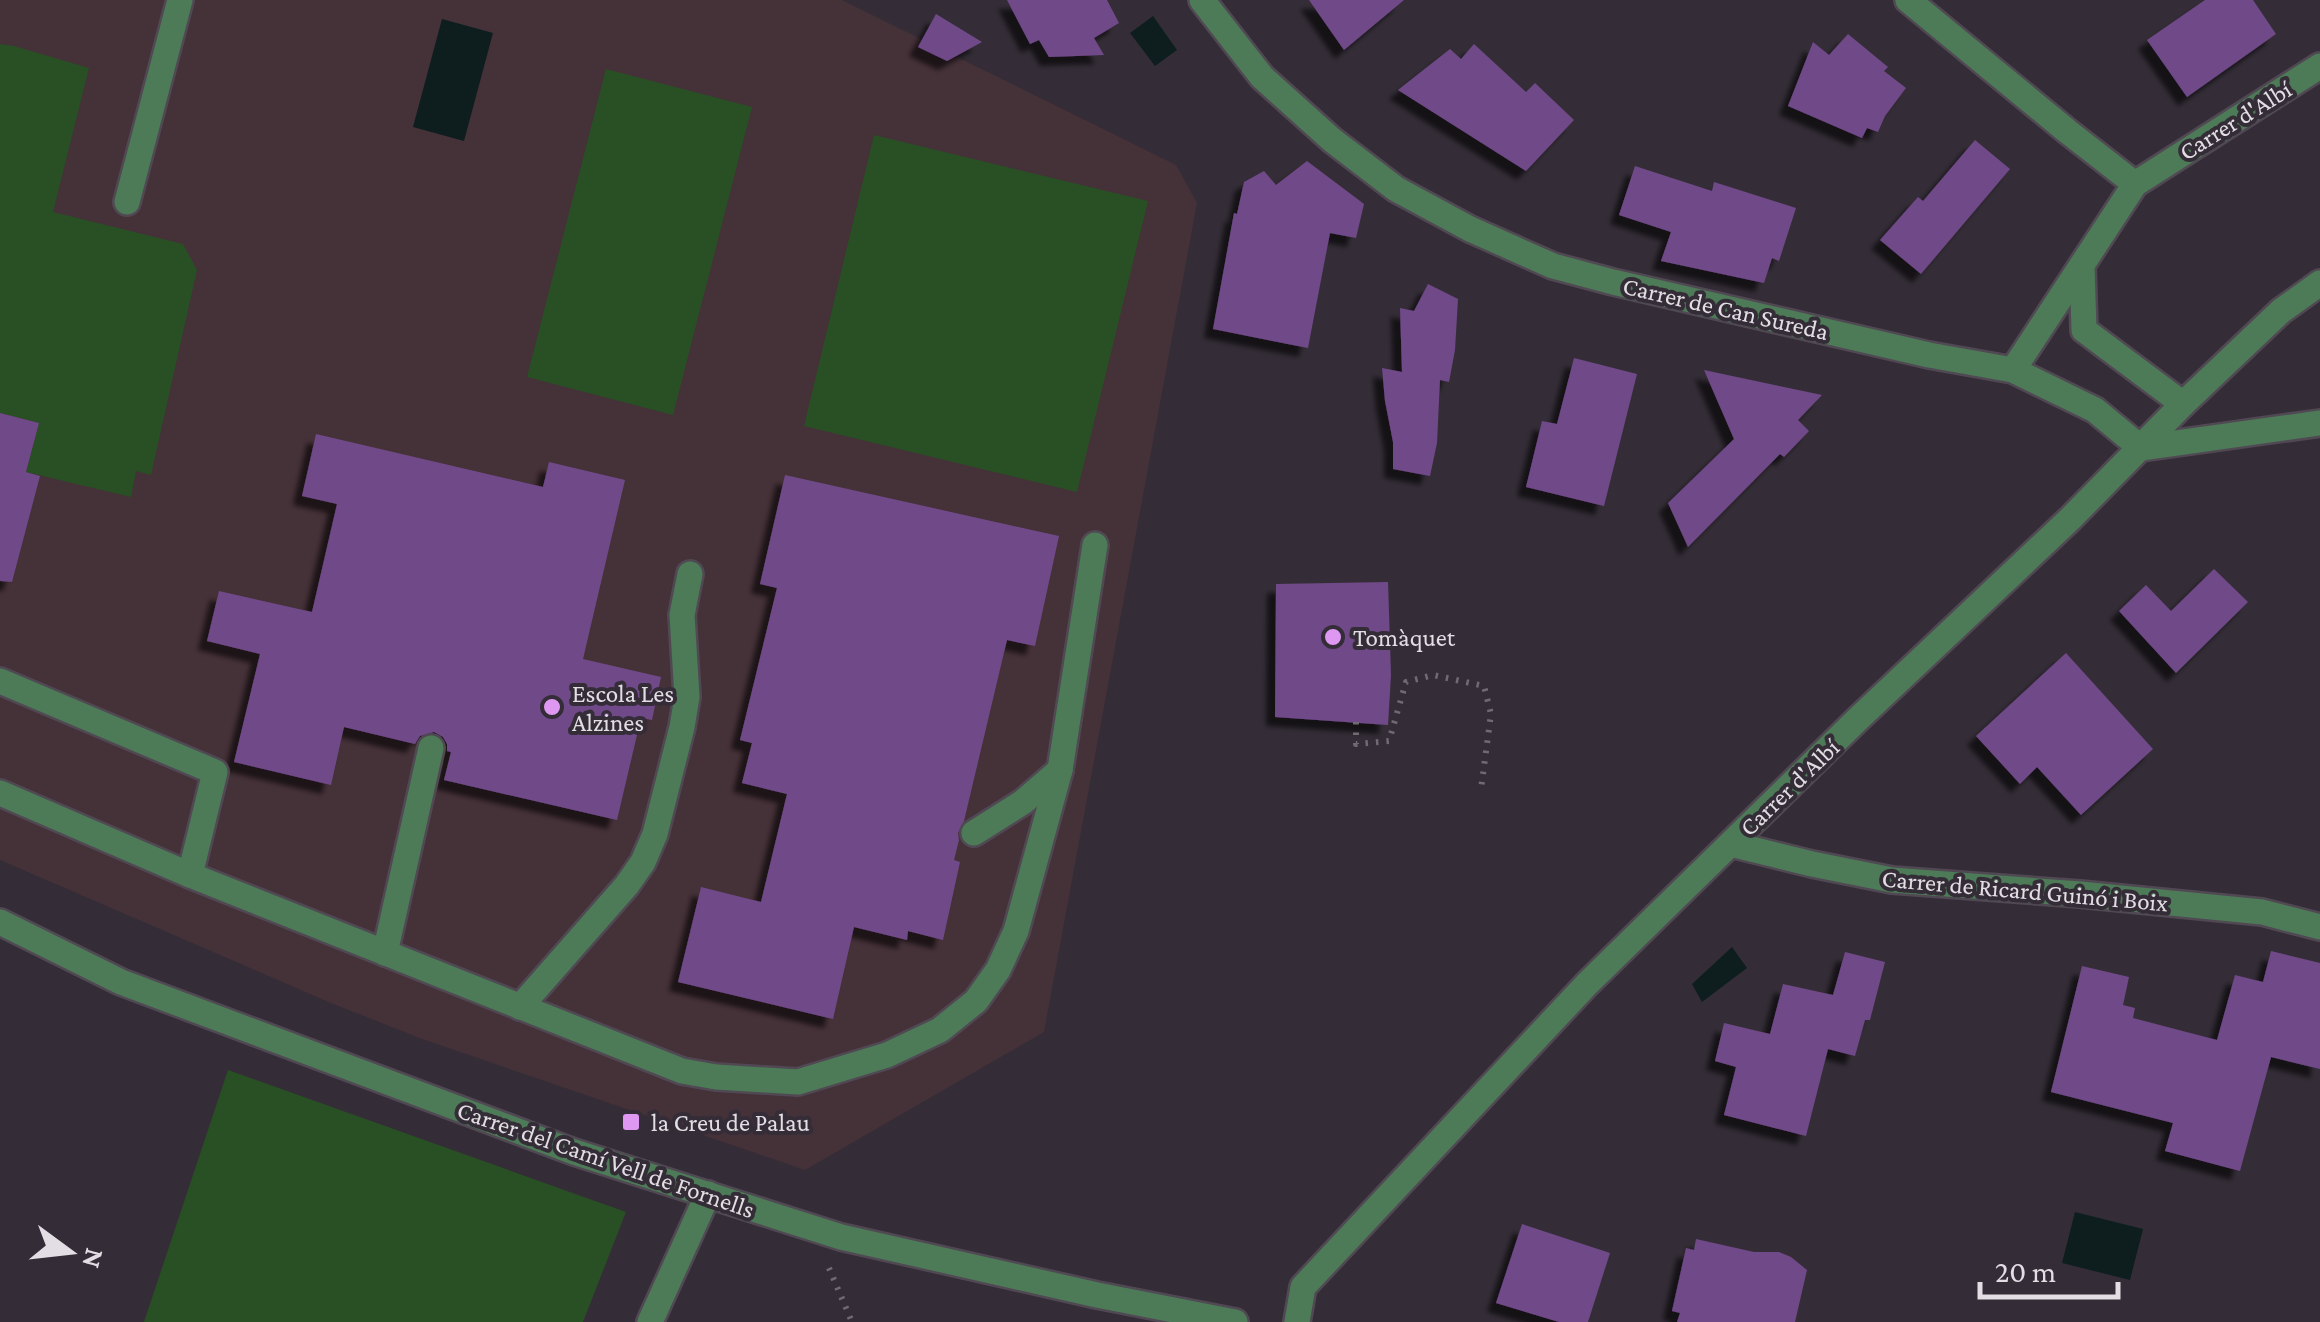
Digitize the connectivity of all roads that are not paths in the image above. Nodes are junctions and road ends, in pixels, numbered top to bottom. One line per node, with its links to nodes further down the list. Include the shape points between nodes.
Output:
1 (180, 0): 6 (street)
2 (1202, 0): 9 (street, Carrer de Can Sureda, via 1262,77 1332,140 1396,188 1470,229 1553,266 1612,282)
3 (1908, 0): 5 (street)
4 (2320, 66): 5 (street, Carrer d'Albí)
5 (2135, 184): 7 (street, Carrer d'Albí)
6 (127, 202)
7 (2082, 266): 9 (street, Carrer d'Albí); 10 (street, via 2084,330)
8 (2320, 283): 10 (street, Carrer d'Albí)
9 (2013, 370): 12 (street, Carrer de Can Sureda, via 2095,410)
10 (2182, 404): 12 (street, Carrer d'Albí)
11 (2320, 424): 12 (street)
12 (2141, 448): 20 (street, Carrer d'Albí)
13 (1095, 545): 17 (street)
14 (690, 574): 25 (street, via 682,615 687,697 655,834 628,885)
15 (0, 681): 21 (street, via 215,772)
16 (431, 748): 24 (street)
17 (1060, 770): 19 (street); 25 (street, via 1016,931 998,970 976,1001 940,1030 888,1056 798,1082 716,1077 682,1071)
18 (0, 793): 21 (street)
19 (974, 834)
20 (1731, 844): 23 (street, Carrer de Ricard Guinó i Boix, via 1892,880 2262,912); 29 (street, Carrer d'Albí, via 1587,984 1303,1286)
21 (190, 875): 24 (street)
22 (0, 922): 26 (street, Carrer del Camí Vell de Fornells, via 121,982 574,1152)
23 (2320, 927)
24 (385, 953): 25 (street)
25 (520, 1006)
26 (708, 1194): 27 (street); 28 (street, Carrer del Camí Vell de Fornells, via 841,1237)
27 (650, 1322)
28 (1235, 1322)
29 (1297, 1322)

